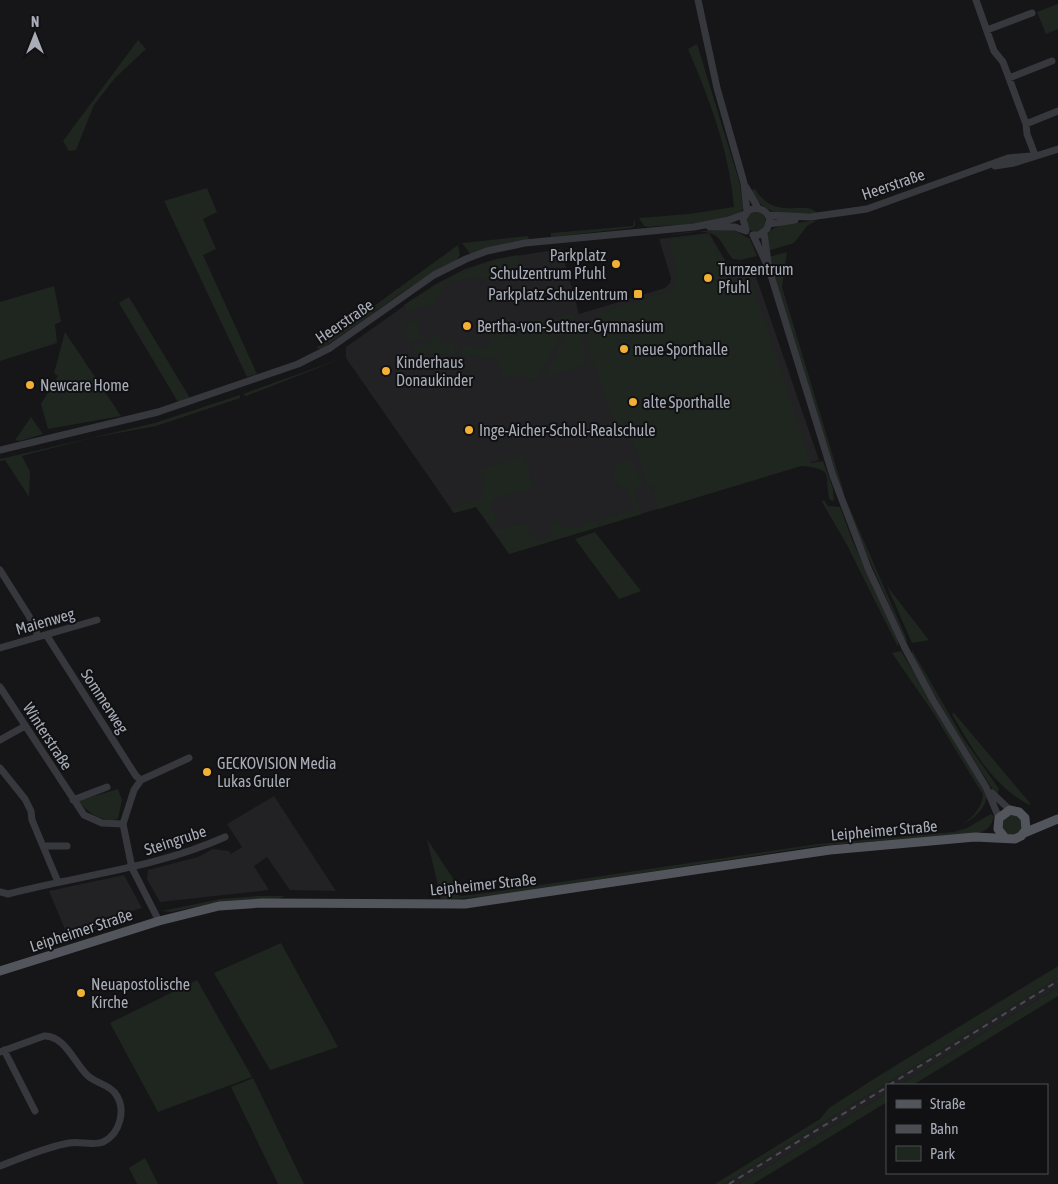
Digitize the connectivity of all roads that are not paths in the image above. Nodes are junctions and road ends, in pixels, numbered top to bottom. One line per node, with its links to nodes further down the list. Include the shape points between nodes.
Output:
1 (698, 0): 11 (street)
2 (976, 0): 4 (street)
3 (1032, 13): 4 (street)
4 (987, 30): 6 (street)
5 (1052, 61): 6 (street)
6 (1009, 78): 8 (street)
7 (1058, 111): 8 (street)
8 (1026, 124): 10 (street)
9 (1058, 149): 10 (street, Heerstraße)
10 (1033, 156): 15 (street, Heerstraße, via 1008,158 956,175 881,206)
11 (744, 183): 12 (street); 13 (street)
12 (758, 208): 13 (street); 14 (street)
13 (746, 213): 17 (street, Heerstraße); 18 (street, via 743,223)
14 (768, 215): 15 (street, Heerstraße); 16 (street)
15 (810, 217): 16 (street, Heerstraße)
16 (769, 224): 19 (street)
17 (694, 227): 18 (street, Heerstraße); 22 (street, Heerstraße, via 525,243 487,251 434,275 330,348 298,364 158,412)
18 (746, 230): 20 (street, Heerstraße)
19 (764, 233): 20 (street); 21 (street)
20 (753, 235): 21 (street)
21 (768, 269): 35 (street, via 833,476 868,568 909,656)
22 (3, 449)
23 (0, 570): 25 (street)
24 (97, 620): 26 (street, Maienweg)
25 (38, 636): 26 (street, Maienweg); 27 (street, Maienweg)
26 (47, 636): 33 (street, Sommerweg)
27 (0, 648)
28 (0, 687): 29 (street, Winterstraße)
29 (25, 726): 30 (street); 36 (street, Winterstraße)
30 (0, 740)
31 (189, 758): 33 (street)
32 (0, 768): 47 (street, via 31,811)
33 (141, 780): 42 (street, via 134,790)
34 (107, 787): 36 (street)
35 (986, 787): 37 (street); 40 (street)
36 (73, 800): 42 (street, Winterstraße, via 84,815 102,823)
37 (1010, 810): 38 (main road); 40 (main road)
38 (1025, 818): 41 (main road); 43 (main road, via 1027,826)
39 (1058, 819): 41 (main road)
40 (998, 821): 45 (main road, Leipheimer Straße, via 990,831); 46 (main road, via 1000,833)
41 (1047, 822): 43 (main road)
42 (123, 824): 49 (street)
43 (1024, 833): 46 (main road, via 1015,839)
44 (225, 837): 49 (street, Steingrube, via 201,848)
45 (975, 838): 46 (main road, Leipheimer Straße); 52 (main road, Leipheimer Straße, via 830,850 465,904 248,904 219,906)
46 (1005, 838)
47 (44, 846): 48 (street); 50 (street)
48 (67, 846)
49 (132, 868): 50 (street, Steingrube); 52 (street)
50 (58, 882): 51 (street, Steingrube, via 8,894)
51 (0, 892)
52 (159, 921): 53 (main road, Leipheimer Straße)
53 (0, 971)
54 (2, 1051): 55 (street); 56 (street, via 52,1036 60,1040 77,1065 91,1078 116,1094 122,1108 121,1120 113,1135 103,1141 68,1143)
55 (35, 1111)
56 (0, 1166)

